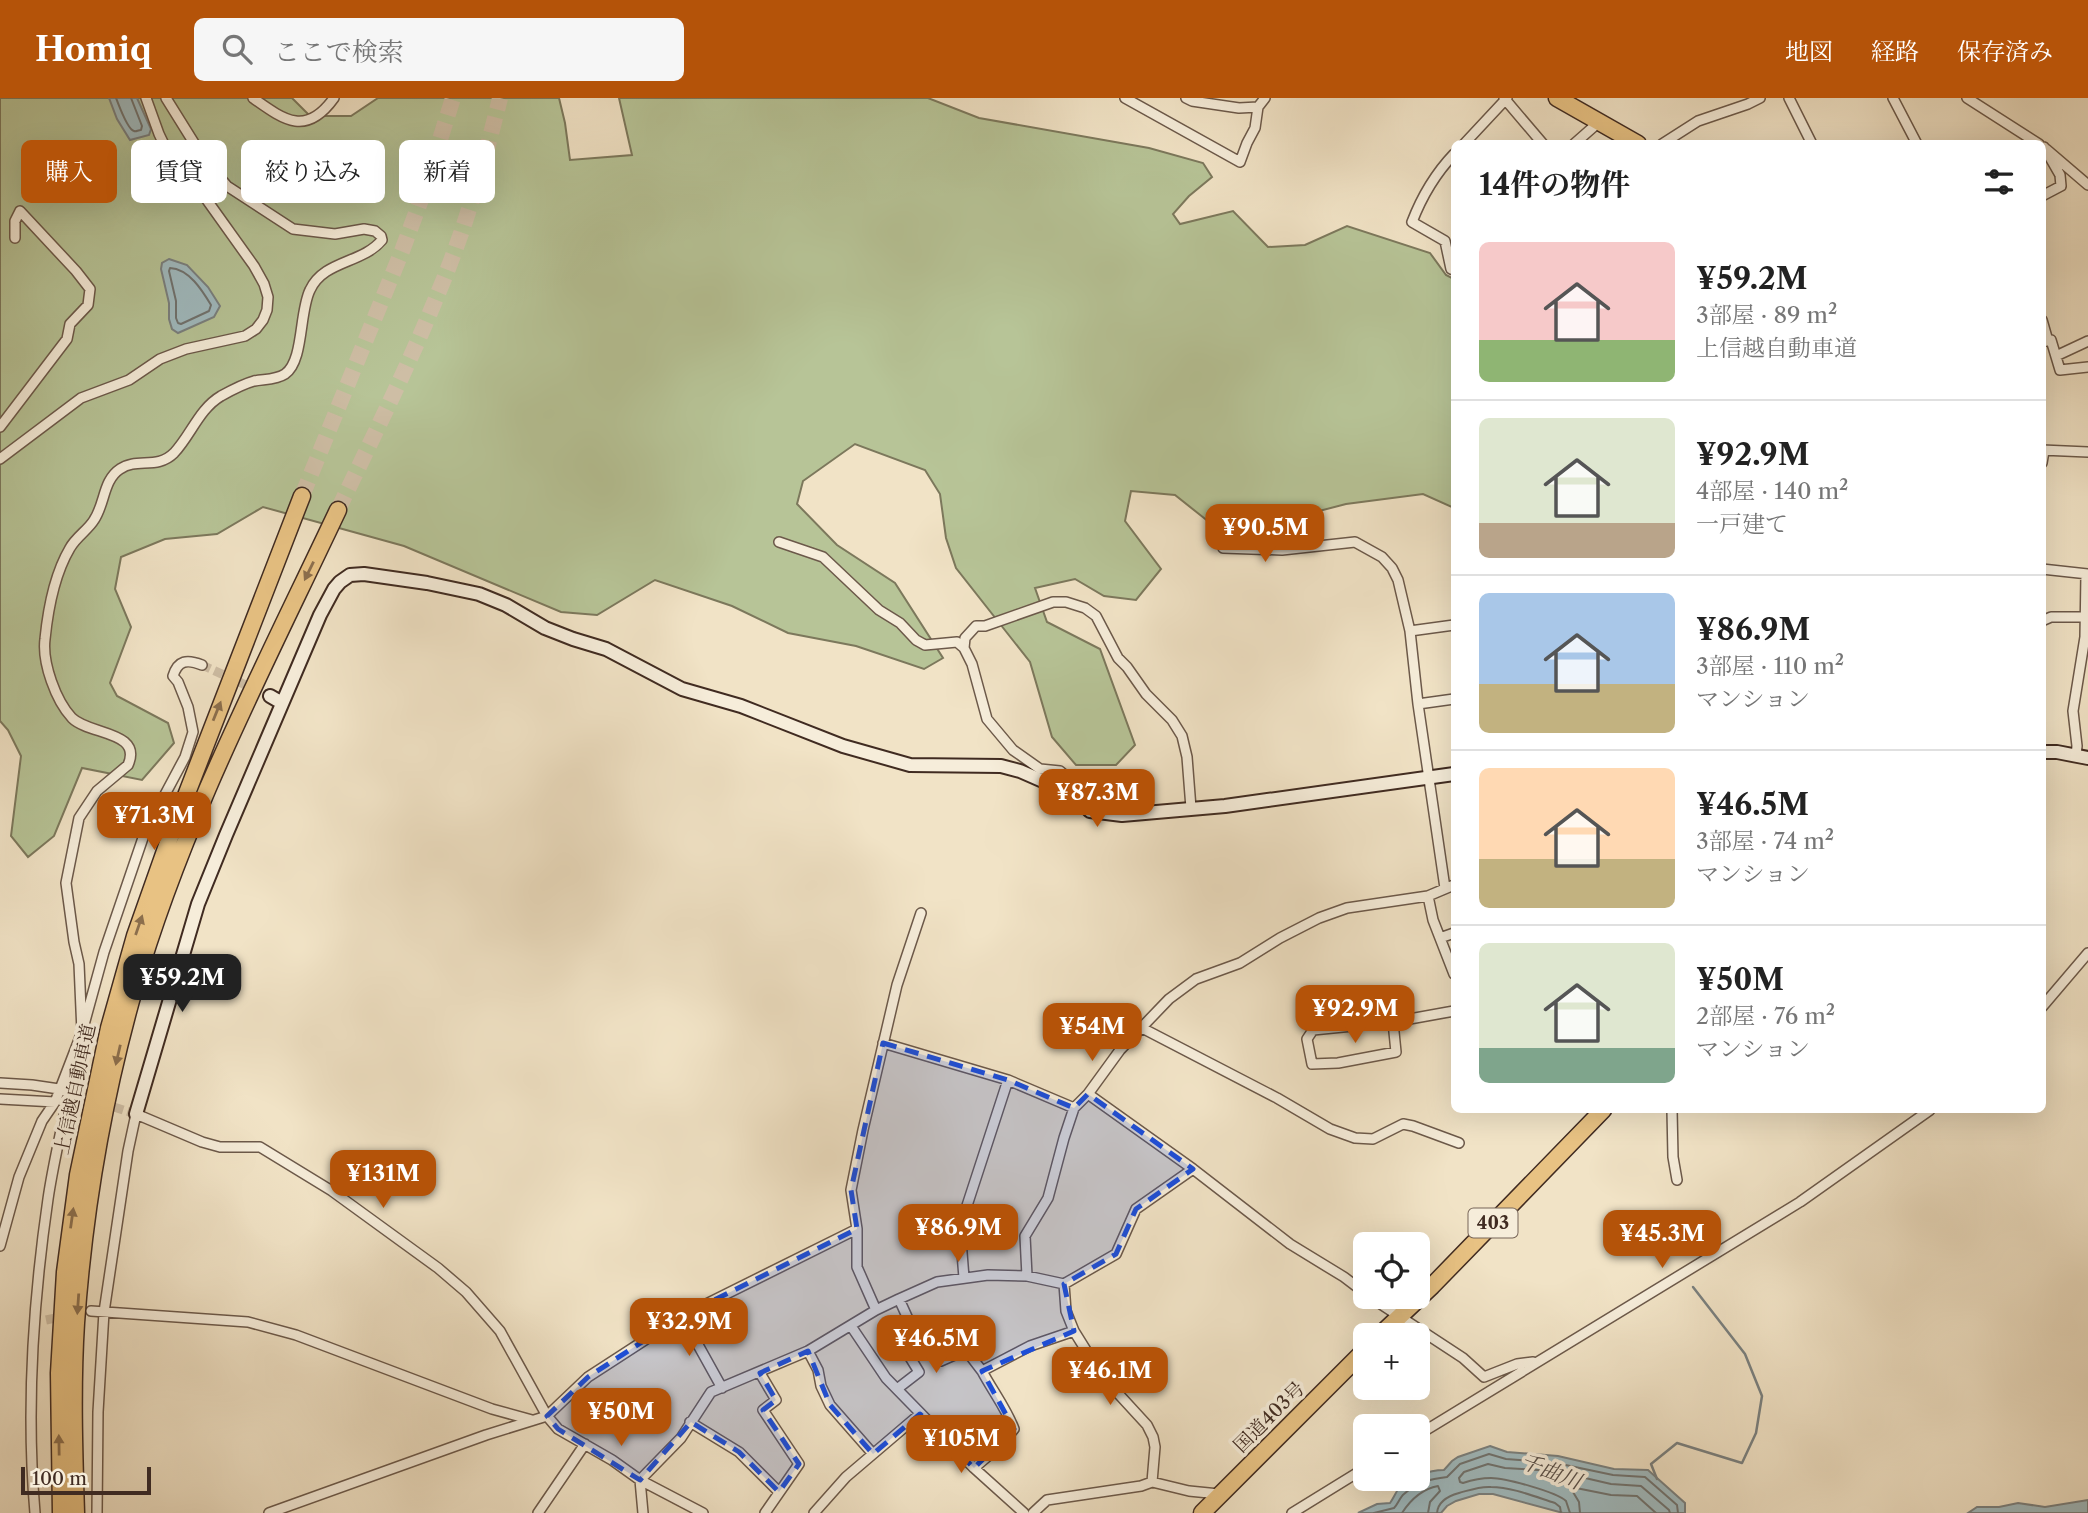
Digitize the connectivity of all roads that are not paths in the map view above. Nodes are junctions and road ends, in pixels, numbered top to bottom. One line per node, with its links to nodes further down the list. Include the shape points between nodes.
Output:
1 (146, 98): 40 (street, via 173,163 199,189 264,284 268,297 263,320 245,336 186,349 160,359 129,380 81,398)
2 (166, 98): 75 (street, via 204,159 237,193 293,229 335,234 364,229 375,231 382,240 314,282 293,365 284,375 254,381 210,403 181,445 161,462 119,469 107,483 94,521 71,546 58,572 44,642 49,674 73,719 113,734 131,750 128,765 97,791 79,818 66,883 79,964)
3 (253, 98): 4 (street, via 285,119 301,121 325,111)
4 (334, 98)
5 (1125, 98): 14 (street, via 1240,162 1255,128)
6 (1186, 98): 14 (street)
7 (1265, 98): 14 (street)
8 (1557, 98): 15 (highway)
9 (1760, 98): 20 (street, via 1698,121)
10 (1789, 98): 21 (street)
11 (1893, 98): 22 (street)
12 (1967, 98): 23 (street)
13 (1505, 99): 16 (street); 17 (street)
14 (1258, 107)
15 (1599, 122): 18 (street); 19 (highway)
16 (1468, 140)
17 (1540, 140)
18 (1579, 140)
19 (1631, 140)
20 (1668, 140)
21 (1810, 140)
22 (1915, 140)
23 (2034, 140)
24 (2046, 148): 29 (street)
25 (2046, 152): 30 (street, via 2061,186)
26 (1451, 157): 27 (street)
27 (1445, 164): 28 (street); 32 (street, via 1418,204 1412,222 1446,240)
28 (1451, 168)
29 (2088, 185)
30 (2046, 194)
31 (15, 238): 37 (street, via 20,211 90,289 88,305 70,324 67,339)
32 (1451, 269)
33 (2088, 341): 35 (street)
34 (2046, 342): 35 (street, via 2051,340)
35 (2056, 356): 36 (street, via 2060,370)
36 (2088, 367)
37 (0, 427)
38 (2046, 451): 39 (street)
39 (2088, 452)
40 (0, 459)
41 (302, 496): 131 (highway, 上信越自動車道, one-way to 41, via 59,1373 65,1272 78,1175 106,1040 174,825)
42 (338, 510): 132 (highway, 上信越自動車道, one-way to 132, via 203,800 154,930 123,1034 92,1180 80,1278 74,1418)
43 (779, 542): 51 (street, via 823,557 916,640 925,645 957,642)
44 (1223, 548): 50 (street, via 1362,545 1392,568)
45 (2046, 569): 46 (street)
46 (2087, 574): 47 (street)
47 (2085, 617): 48 (street); 59 (street, via 2073,711)
48 (2046, 619)
49 (1451, 625): 50 (street)
50 (1410, 631): 56 (street)
51 (964, 648): 62 (street, via 987,719 1013,750 1040,768 1060,771 1078,786); 63 (street, via 965,638 976,626 1053,602 1085,608 1096,616 1118,658 1182,736)
52 (202, 665): 75 (street, via 181,662 173,676 188,706 193,732 185,757 145,832)
53 (270, 696): 55 (street)
54 (1451, 699): 56 (street)
55 (282, 703): 62 (street, via 334,589 350,575 364,573 479,594 545,628 606,649 682,689 741,706 843,746 910,765 1001,766); 87 (street, via 198,904)
56 (1418, 704): 61 (street)
57 (2088, 744): 59 (street)
58 (2046, 752): 59 (street)
59 (2080, 753)
60 (1451, 774): 61 (street)
61 (1429, 778): 63 (street); 64 (street)
62 (1078, 799): 63 (street, via 1090,811 1122,815)
63 (1191, 808)
64 (1450, 887): 65 (street)
65 (1427, 896): 68 (street); 74 (street, via 1347,908 1319,918 1240,963 1196,979)
66 (921, 914): 76 (street)
67 (1451, 934): 68 (street)
68 (1440, 938): 70 (street)
69 (2088, 953): 71 (street)
70 (1451, 966)
71 (2046, 1002)
72 (1451, 1012): 73 (street)
73 (1393, 1022): 73 (street, via 1313,1030 1307,1040 1312,1064 1396,1052)
74 (1142, 1028): 80 (street); 88 (street, via 1330,1129 1373,1139 1403,1124)
75 (82, 1032): 79 (street)
76 (883, 1043): 77 (street); 91 (street, via 851,1190)
77 (1008, 1080): 83 (street); 94 (street, via 960,1227)
78 (0, 1083): 79 (street)
79 (59, 1089): 82 (street); 106 (street, via 72,1094 49,1196)
80 (1088, 1094): 83 (street); 89 (street)
81 (0, 1099): 82 (street)
82 (55, 1102): 92 (street, via 19,1177)
83 (1074, 1108): 93 (street, via 1048,1198 1025,1236)
84 (1600, 1113): 103 (highway, 403)
85 (1672, 1113): 90 (street)
86 (1926, 1113): 112 (street, via 1800,1202)
87 (136, 1114): 101 (street); 118 (street, via 220,1147 260,1147 332,1191 438,1268 500,1331)
88 (1459, 1143)
89 (1193, 1169): 95 (street, via 1136,1209 1116,1254); 96 (street, via 1290,1244)
90 (1677, 1180)
91 (857, 1228): 100 (street, via 857,1267); 102 (street)
92 (0, 1246)
93 (1027, 1276): 94 (street); 95 (street)
94 (964, 1278): 97 (street, via 937,1282)
95 (1064, 1284): 108 (street, via 1066,1311)
96 (1353, 1284)
97 (899, 1299): 100 (street); 109 (street)
98 (1387, 1309): 103 (street)
99 (91, 1311): 101 (street)
100 (876, 1311): 107 (street)
101 (104, 1312): 119 (street, via 260,1325); 133 (street)
102 (682, 1316): 115 (street); 118 (street, via 588,1377)
103 (1399, 1317): 105 (highway, 403); 112 (street, via 1484,1377 1517,1364)
104 (46, 1320): 106 (street)
105 (1393, 1323)
106 (35, 1324): 130 (street, via 31,1460)
107 (851, 1326): 110 (street); 116 (street)
108 (1074, 1331): 113 (street, via 1030,1346); 127 (street, via 1102,1376 1147,1425 1155,1447)
109 (919, 1343): 113 (street, via 931,1344 941,1361 966,1350); 116 (street, via 908,1354 919,1372)
110 (808, 1351): 114 (street); 123 (street, via 830,1405)
111 (1353, 1362): 129 (highway, 国道403号)
112 (1538, 1362): 121 (street)
113 (982, 1371): 124 (street, via 1014,1429)
114 (760, 1373): 115 (street); 128 (street, via 776,1400 763,1410 799,1464)
115 (722, 1388): 120 (street, via 711,1392)
116 (897, 1389): 117 (street)
117 (920, 1414): 123 (street); 124 (street)
118 (547, 1416): 119 (street); 122 (street, via 558,1429)
119 (533, 1420): 134 (street)
120 (690, 1422): 126 (street, via 681,1438); 128 (street, via 739,1452)
121 (1430, 1428)
122 (585, 1444): 126 (street); 135 (street)
123 (873, 1454): 139 (street)
124 (974, 1468): 140 (street)
125 (1353, 1475): 143 (street)
126 (640, 1480): 136 (street); 137 (street)
127 (1152, 1482): 129 (street); 141 (street, via 1047,1500)
128 (779, 1492): 138 (street)
129 (1221, 1494): 142 (highway, 国道403号)
130 (35, 1513)
131 (61, 1513)
132 (76, 1513)
133 (97, 1513)
134 (269, 1513)
135 (538, 1513)
136 (643, 1513)
137 (703, 1513)
138 (765, 1513)
139 (814, 1513)
140 (1024, 1513)
141 (1032, 1513)
142 (1202, 1513)
143 (1292, 1513)

